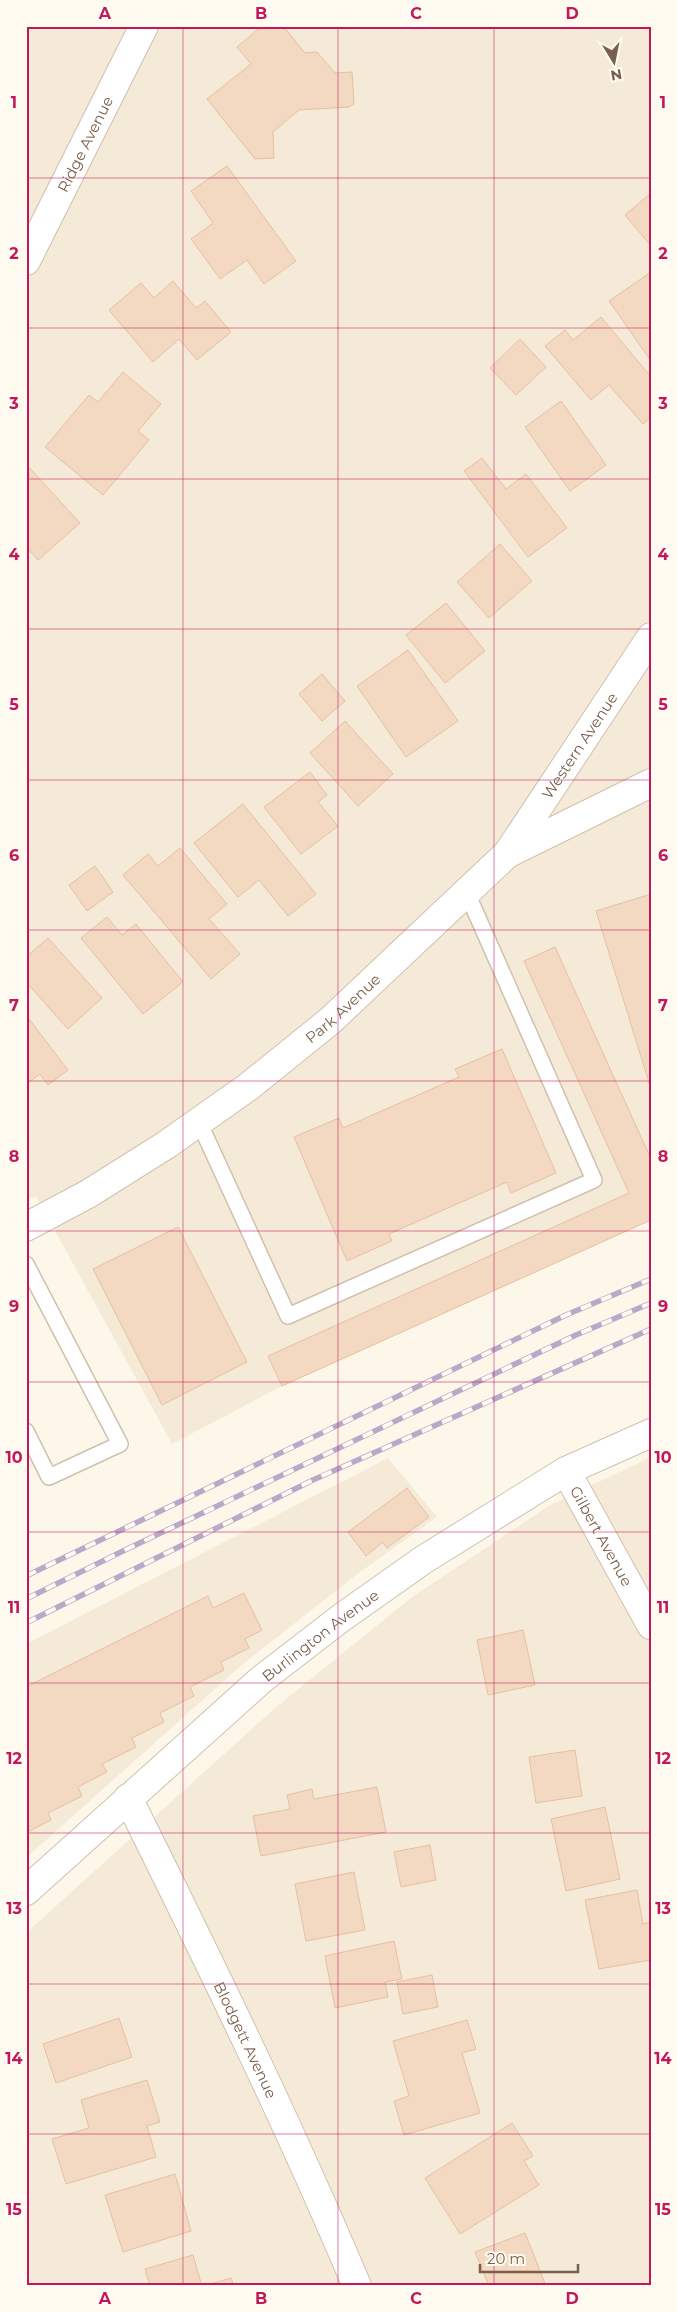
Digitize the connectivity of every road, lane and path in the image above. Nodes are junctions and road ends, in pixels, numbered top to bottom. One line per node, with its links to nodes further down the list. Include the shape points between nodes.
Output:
1 (144, 26): 2 (street, Ridge Avenue)
2 (26, 261)
3 (651, 637): 5 (street, Western Avenue)
4 (651, 783): 5 (street, Park Avenue)
5 (507, 854): 6 (street, Park Avenue)
6 (467, 893): 7 (street, Park Avenue, via 332,1020); 7 (lane, via 594,1180 288,1316)
7 (199, 1122): 8 (street, Park Avenue, via 88,1194)
8 (26, 1227)
9 (26, 1264): 10 (lane, via 120,1444 49,1477)
10 (26, 1431)
11 (651, 1433): 12 (street, Burlington Avenue)
12 (566, 1471): 13 (street, Gilbert Avenue); 14 (street, Burlington Avenue, via 423,1560 341,1618 262,1679)
13 (651, 1626)
14 (128, 1798): 15 (street, Burlington Avenue); 16 (street, Blodgett Avenue, via 246,2036)
15 (26, 1891)
16 (357, 2286)

